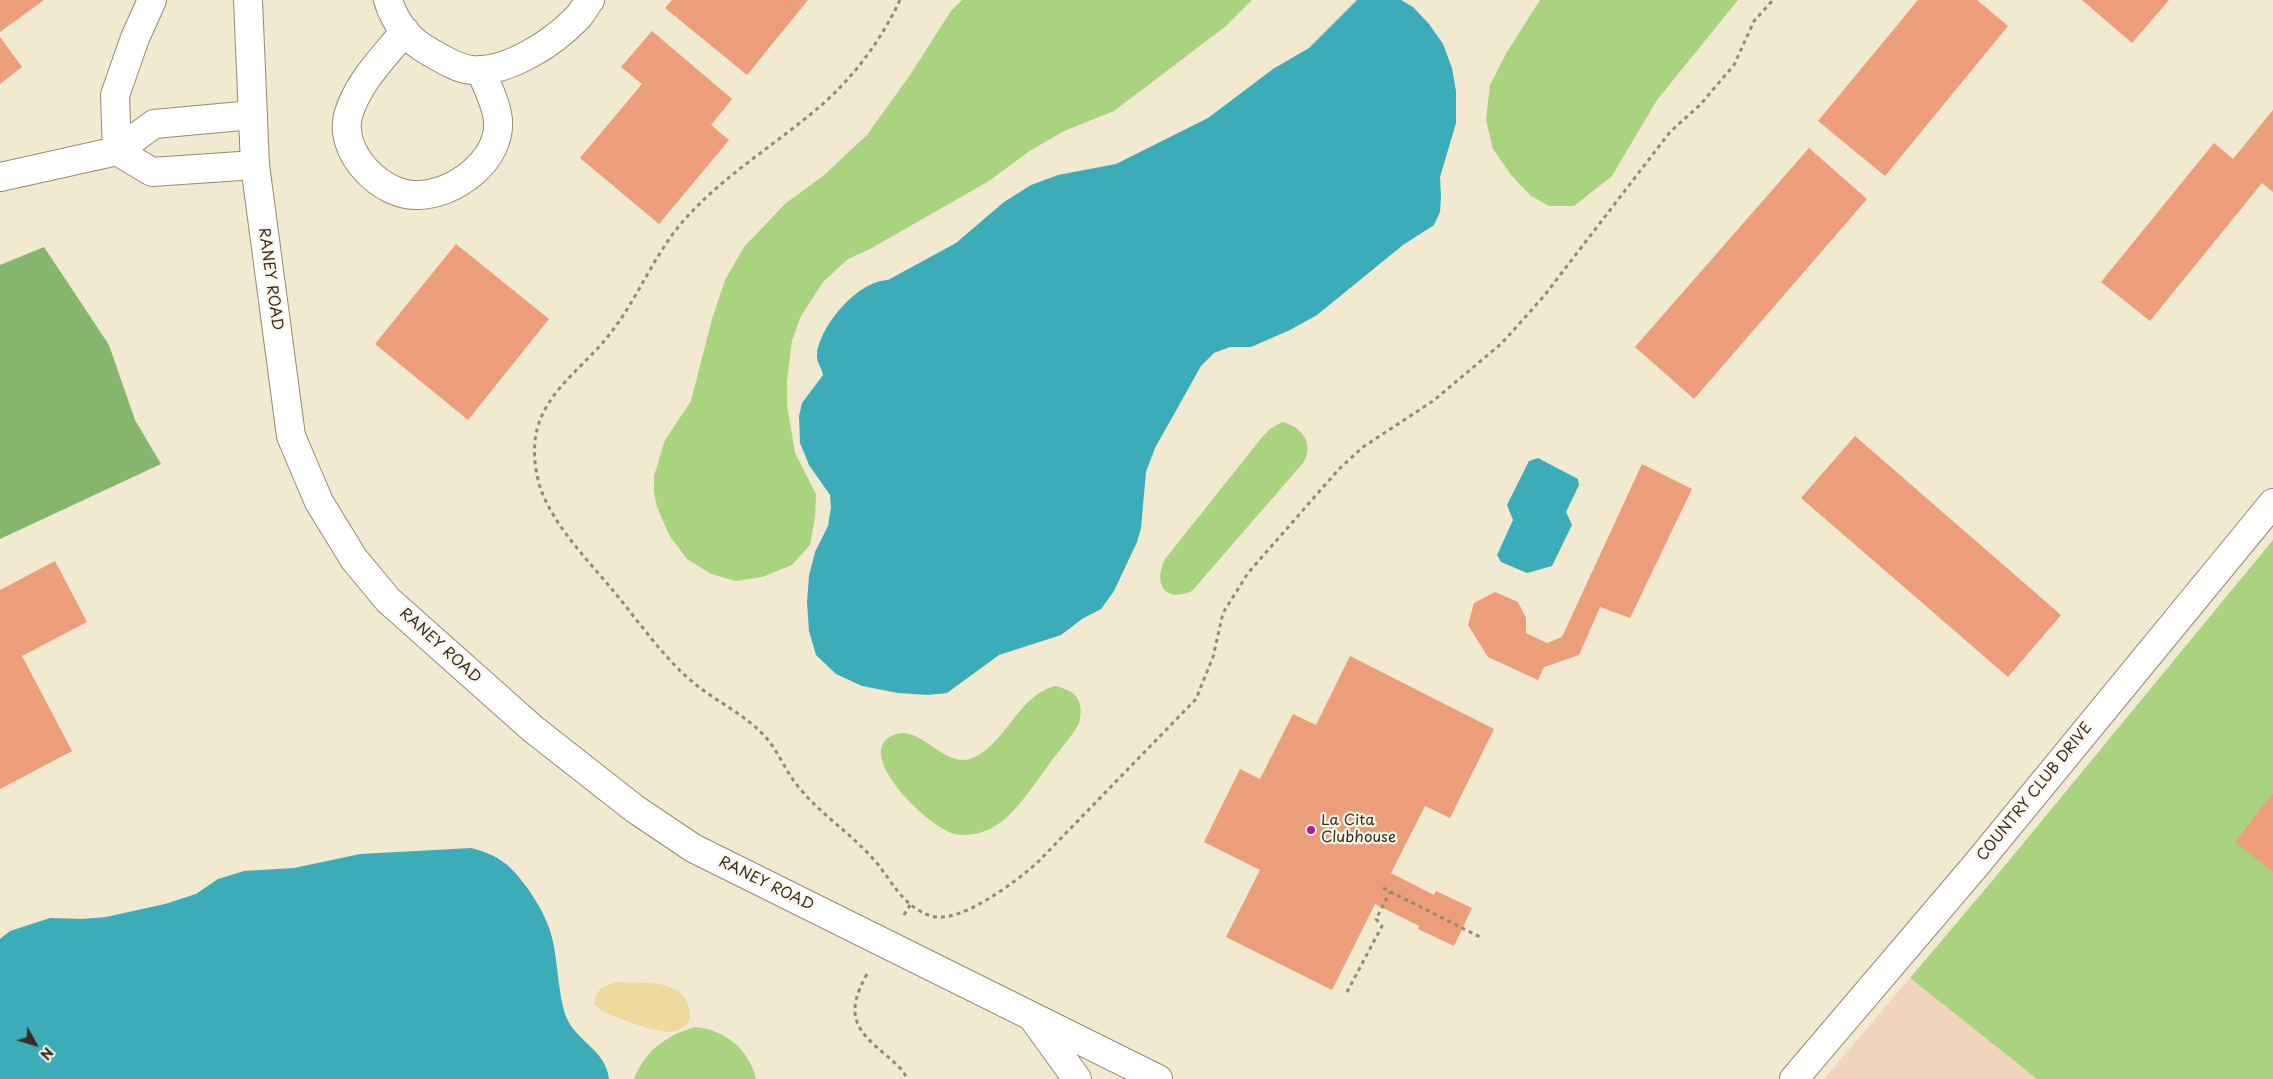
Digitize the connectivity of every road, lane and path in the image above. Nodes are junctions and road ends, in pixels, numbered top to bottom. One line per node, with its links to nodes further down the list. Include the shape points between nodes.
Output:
1 (152, 0): 10 (street, via 115,95)
2 (248, 0): 9 (street, RANEY ROAD)
3 (388, 0): 7 (street)
4 (590, 0): 8 (street, via 577,18 544,46 521,58)
5 (900, 0): 16 (path, via 876,44 828,99 736,173 675,232 612,332 547,405 537,429 534,454 541,488 554,517 668,658 692,681 768,740 798,788 858,843)
6 (1773, 0): 16 (path, via 1754,21 1734,65 1700,105 1670,132 1544,296 1502,343 1433,401 1362,447 1248,573 1223,613 1214,657 1196,699 1017,881 972,907 944,918)
7 (404, 32): 8 (street, via 446,62); 8 (street, via 354,98 348,118 348,140 355,157 382,184 400,193 418,195 442,190 464,179 486,160 497,138 498,120)
8 (480, 70)
9 (253, 115): 10 (street, via 154,124); 11 (street, RANEY ROAD)
10 (117, 151): 11 (street, via 152,172); 12 (street)
11 (255, 165): 18 (street, RANEY ROAD, via 291,436 319,502 354,559 388,600 496,697 635,810 693,848)
12 (0, 177)
13 (2269, 515): 24 (street, COUNTRY CLUB DRIVE)
14 (1383, 888): 15 (path)
15 (1390, 892): 17 (path); 19 (path, via 1376,919 1382,926)
16 (910, 905): 18 (path)
17 (1482, 938)
18 (886, 944): 20 (street, RANEY ROAD); 21 (path, via 860,988 856,1024 868,1040 906,1074)
19 (1347, 992)
20 (1030, 1015): 22 (street, RANEY ROAD); 23 (street, RANEY ROAD)
21 (907, 1079)
22 (1077, 1079)
23 (1158, 1079)
24 (1794, 1079)

